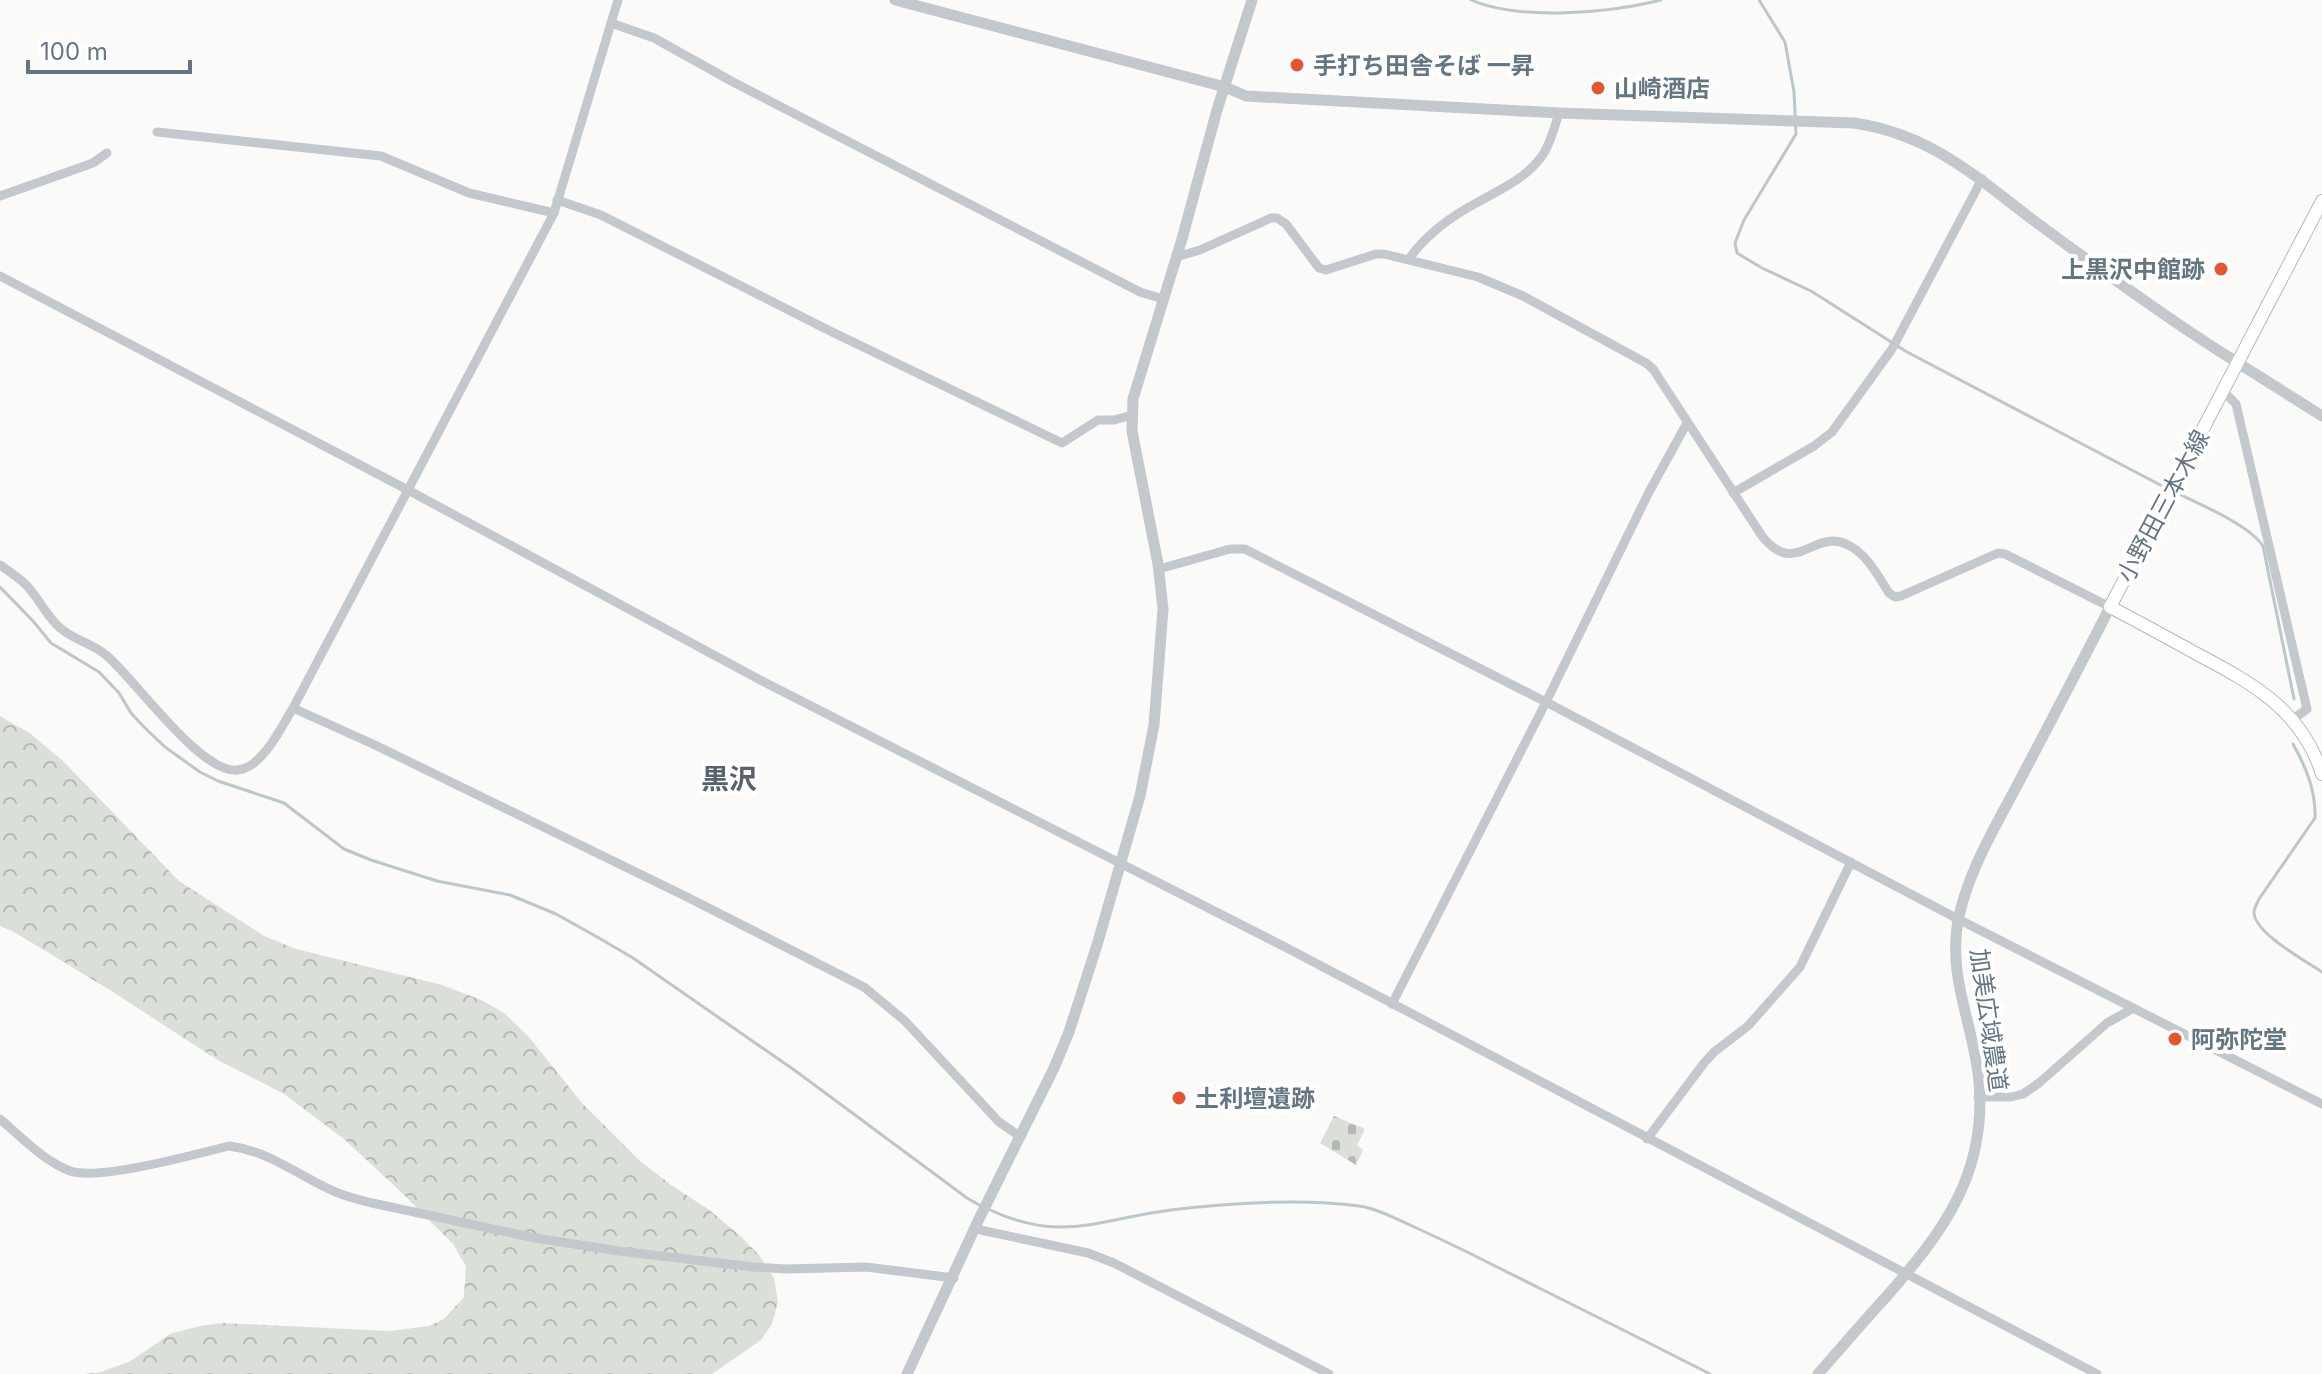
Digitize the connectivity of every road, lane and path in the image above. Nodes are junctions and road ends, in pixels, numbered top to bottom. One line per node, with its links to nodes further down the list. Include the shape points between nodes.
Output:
1 (618, 0): 4 (street)
2 (895, 0): 5 (street)
3 (1252, 0): 5 (street)
4 (611, 23): 11 (street); 17 (street, via 654,38 989,216)
5 (1225, 87): 6 (street, via 1246,96); 14 (street)
6 (1559, 113): 9 (street, via 1854,123 1896,131); 15 (street, via 1550,142 1527,173 1446,221)
7 (157, 132): 13 (street, via 381,156 469,193)
8 (107, 153): 10 (street, via 93,163)
9 (1982, 179): 18 (street); 24 (street, via 1892,349 1832,432)
10 (0, 196)
11 (557, 200): 13 (street); 20 (street, via 601,215 1062,443 1098,420)
12 (2322, 201): 18 (main road, 小野田三本木線)
13 (554, 213): 23 (street)
14 (1176, 257): 15 (street, via 1277,218 1319,268 1376,254); 17 (street)
15 (1409, 259): 22 (street, via 1478,277 1523,296 1646,363)
16 (0, 276): 23 (street)
17 (1163, 299): 20 (street)
18 (2237, 362): 19 (main road, 小野田三本木線); 21 (street)
19 (2223, 391): 27 (main road, 小野田三本木線); 30 (street, via 2236,404 2307,709)
20 (1132, 415): 26 (street)
21 (2322, 416)
22 (1687, 423): 24 (street); 28 (street)
23 (408, 490): 29 (street); 33 (street, via 764,682)
24 (1733, 493): 27 (street, via 1774,550 1795,553 1825,542 1847,544 1895,597 1998,553)
25 (0, 565): 29 (street, via 20,579 62,630 105,654 188,743 222,768 242,770 259,759)
26 (1159, 569): 28 (street, via 1245,549); 33 (street, via 1163,609 1154,725)
27 (2110, 607): 30 (main road, 小野田三本木線, via 2252,684); 34 (street, 加美広域農道, via 1981,855)
28 (1546, 702): 32 (street); 35 (street)
29 (293, 708): 40 (street, via 842,974 888,1005 999,1122)
30 (2292, 720): 31 (main road, 小野田三本木線)
31 (2322, 774)
32 (1851, 862): 34 (street); 41 (street, via 1800,967 1748,1026 1704,1063)
33 (1121, 865): 35 (street); 40 (street, via 1069,1032)
34 (1958, 919): 36 (street); 37 (street, 加美広域農道, via 1955,960)
35 (1392, 1004): 41 (street)
36 (2132, 1009): 37 (street, via 2107,1023 2023,1094); 38 (street)
37 (1978, 1097): 43 (street, 加美広域農道, via 1971,1166 1955,1206)
38 (2322, 1104)
39 (0, 1119): 44 (street, via 73,1172 103,1173 229,1146 248,1148 346,1196 535,1238 753,1267 866,1267)
40 (1021, 1137): 42 (street)
41 (1647, 1139): 43 (street)
42 (978, 1224): 44 (street); 46 (street, via 1114,1263)
43 (1905, 1274): 47 (street, 加美広域農道); 48 (street)
44 (954, 1278): 45 (street)
45 (907, 1374)
46 (1329, 1374)
47 (1818, 1374)
48 (2097, 1374)

